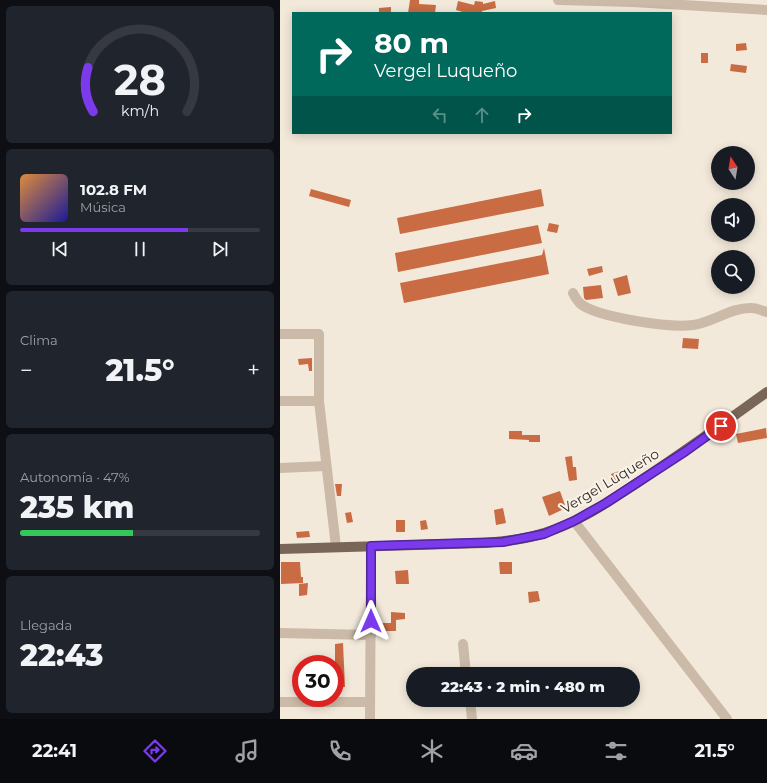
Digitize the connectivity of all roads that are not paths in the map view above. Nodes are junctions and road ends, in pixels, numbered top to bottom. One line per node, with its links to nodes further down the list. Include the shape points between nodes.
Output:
1 (558, 0): 2 (street)
2 (767, 10)
3 (572, 293): 4 (street, via 581,304 603,314 664,324 693,325 730,312 753,308)
4 (767, 312)
5 (280, 334): 7 (street, via 319,334)
6 (767, 392): 11 (main road, Vergel Luqueño, via 686,451)
7 (319, 401): 8 (street); 9 (street)
8 (280, 402)
9 (326, 466): 10 (street); 13 (street)
10 (280, 468)
11 (574, 521): 12 (main road, Vergel Luqueño, via 544,534 503,542); 24 (street)
12 (371, 546): 13 (main road, Vergel Luqueño); 16 (street)
13 (336, 547): 14 (main road, Vergel Luqueño)
14 (280, 549)
15 (280, 633): 16 (street)
16 (371, 635): 20 (street)
17 (462, 644): 18 (street)
18 (465, 667)
19 (280, 702): 20 (street)
20 (370, 702): 22 (street)
21 (471, 707): 23 (street)
22 (370, 719)
23 (472, 719)
24 (727, 719)

